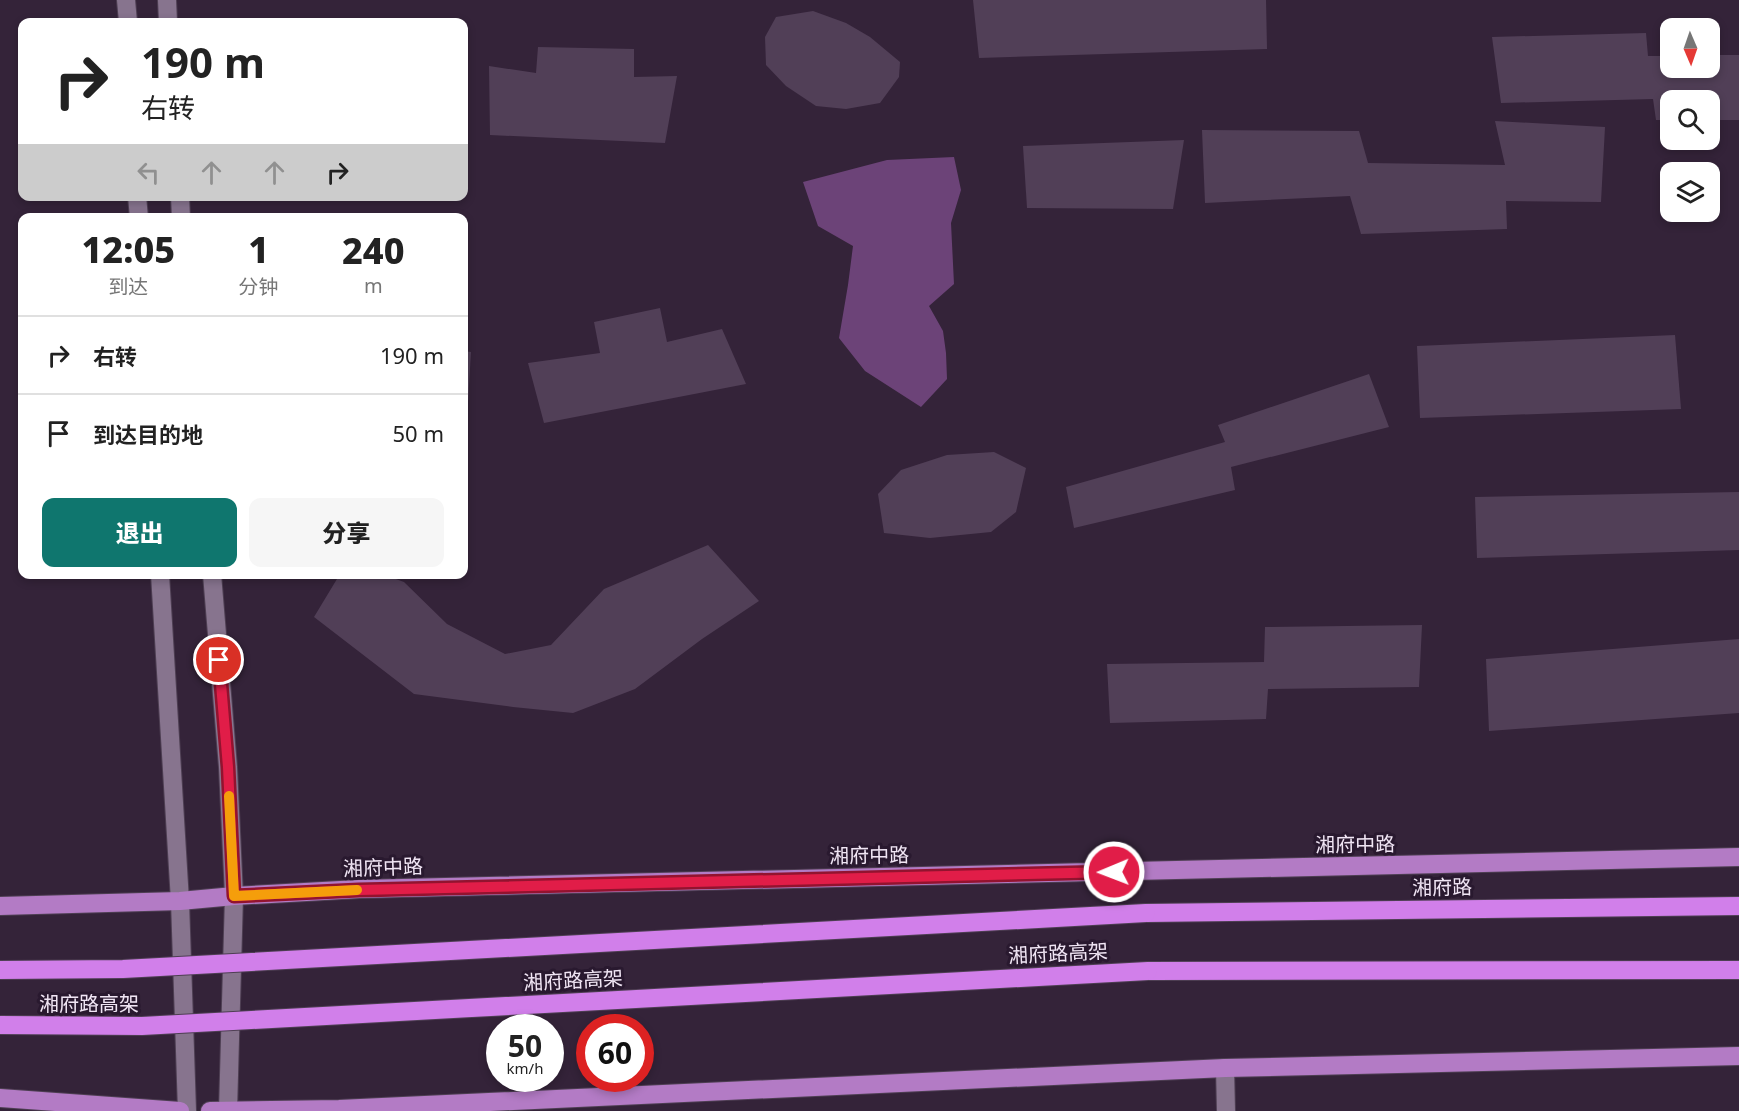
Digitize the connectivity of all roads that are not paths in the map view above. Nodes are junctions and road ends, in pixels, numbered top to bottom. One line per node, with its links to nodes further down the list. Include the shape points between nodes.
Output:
1 (126, 0): 3 (street)
2 (167, 0): 4 (street)
3 (128, 18)
4 (168, 18)
5 (160, 579): 9 (street)
6 (212, 579): 8 (street)
7 (1739, 857): 8 (main road, 湘府中路)
8 (234, 896): 9 (main road, 湘府中路); 22 (street)
9 (180, 901): 10 (main road, 湘府中路); 20 (street)
10 (0, 906)
11 (1739, 906): 12 (highway, 湘府路)
12 (1146, 913): 13 (highway, 湘府路高架, bridge, via 123,969)
13 (0, 970)
14 (1739, 970): 15 (highway, 湘府路高架, bridge, via 1148,971 142,1026)
15 (0, 1025)
16 (1739, 1056): 17 (main road)
17 (1226, 1068): 22 (main road); 23 (street)
18 (0, 1098): 19 (main road)
19 (180, 1111)
20 (187, 1111)
21 (210, 1111): 22 (main road)
22 (228, 1111)
23 (1226, 1111)

